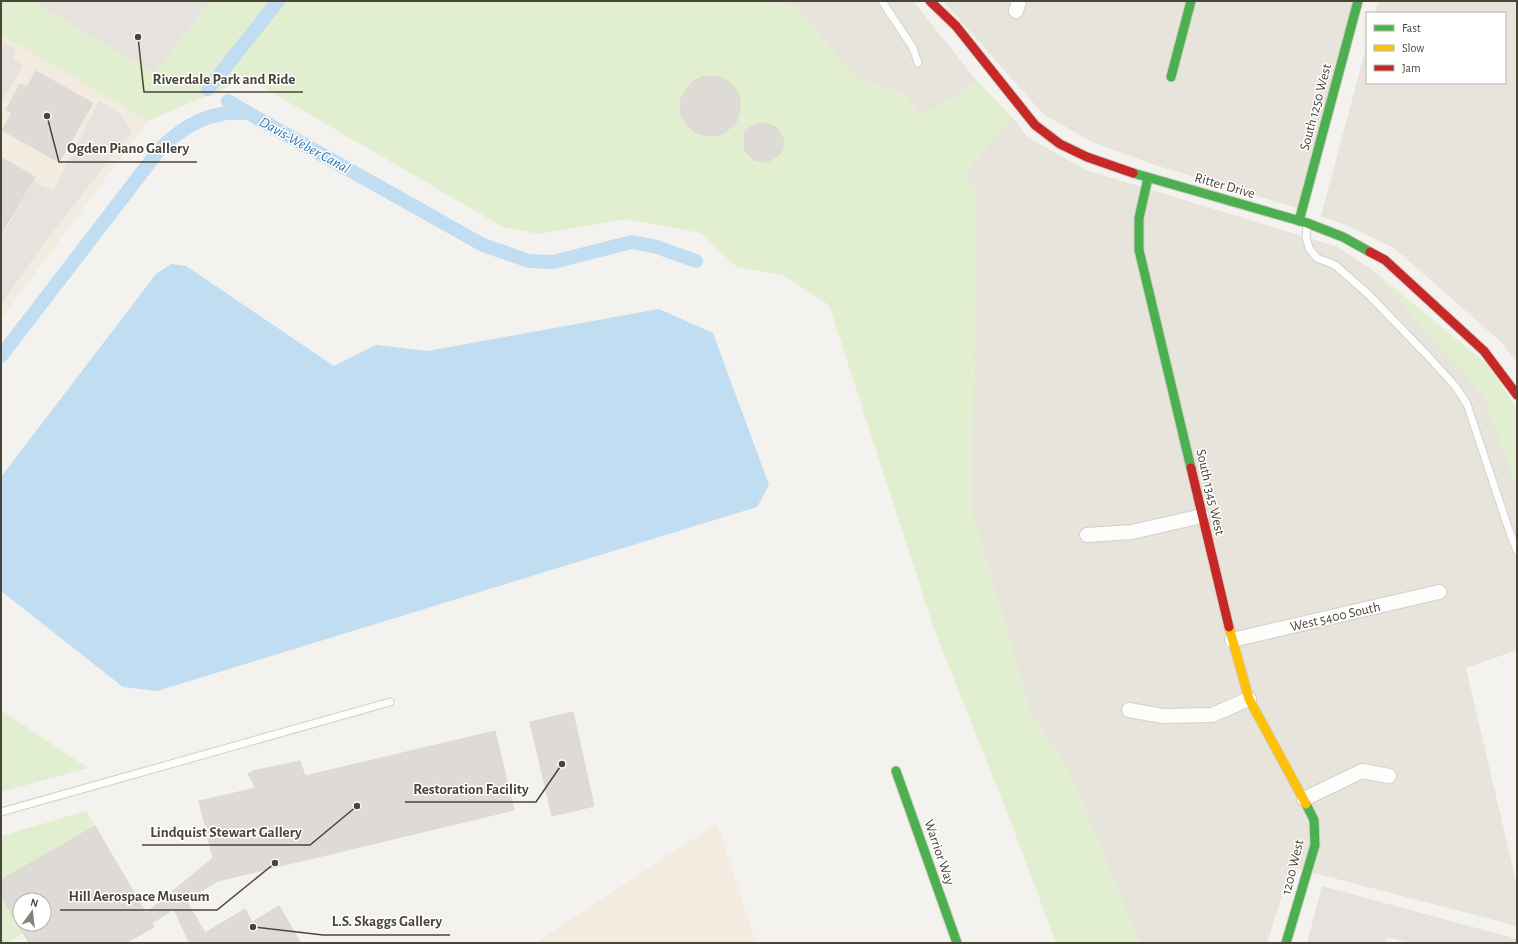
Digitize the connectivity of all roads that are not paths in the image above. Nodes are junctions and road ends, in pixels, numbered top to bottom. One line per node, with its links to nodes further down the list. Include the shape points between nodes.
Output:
1 (882, 1): 5 (lane, via 913,48)
2 (930, 1): 7 (street, Ritter Drive, via 956,26 1035,125 1060,144 1087,157)
3 (1191, 1): 6 (street)
4 (1358, 1): 8 (street, South 1250 West)
5 (918, 63)
6 (1171, 77)
7 (1148, 178): 8 (street, Ritter Drive); 10 (street, South 1345 West, via 1139,218 1140,250)
8 (1303, 222): 9 (street, Ritter Drive, via 1344,237 1385,260 1484,351); 12 (lane, via 1309,248 1317,258 1335,266 1368,294 1456,387 1467,404)
9 (1517, 395)
10 (1202, 516): 11 (street, via 1132,532); 14 (street, South 1345 West)
11 (1087, 535)
12 (1517, 551)
13 (1439, 592): 14 (street, West 5400 South)
14 (1232, 640): 15 (street, South 1345 West)
15 (1249, 699): 17 (street, via 1212,715 1163,716); 20 (street, South 1345 West)
16 (390, 702): 21 (lane)
17 (1129, 710)
18 (896, 771): 22 (street, Warrior Way)
19 (1390, 776): 20 (street, via 1362,771)
20 (1304, 799): 23 (street, 1200 West, via 1314,820 1315,845)
21 (1, 812)
22 (957, 943)
23 (1286, 943)

